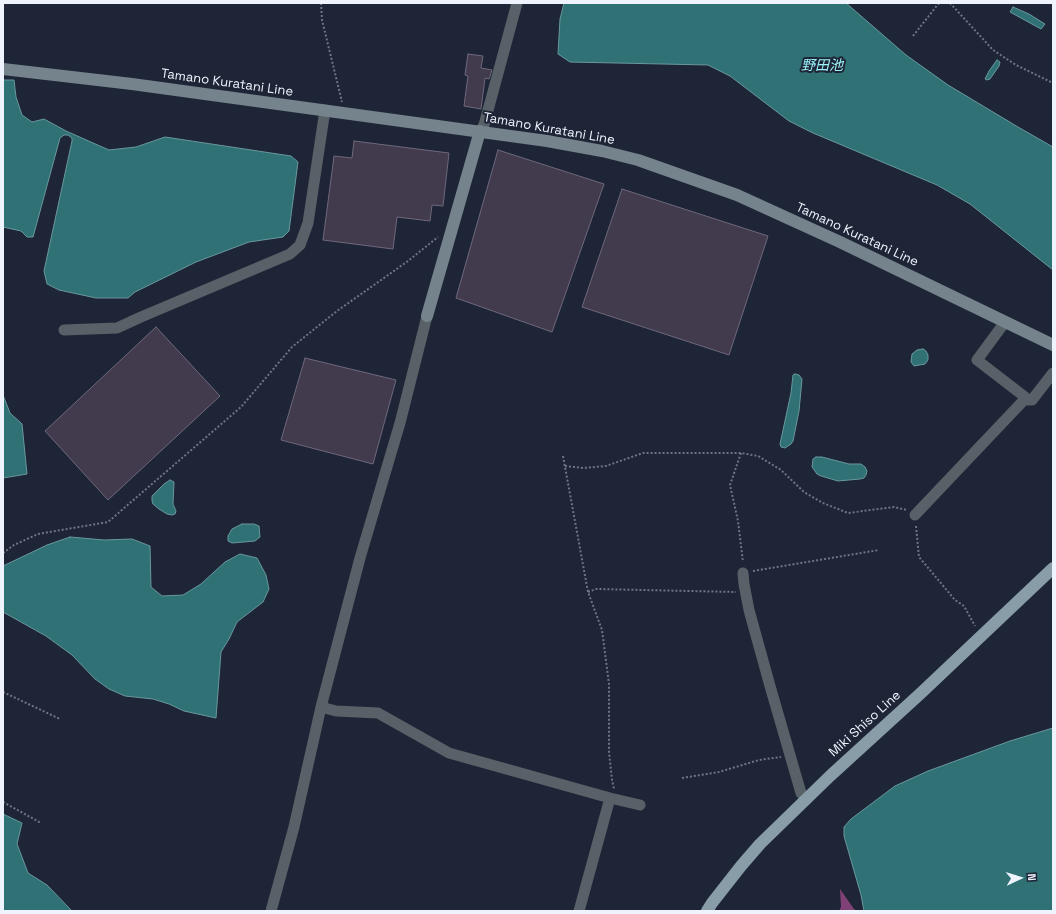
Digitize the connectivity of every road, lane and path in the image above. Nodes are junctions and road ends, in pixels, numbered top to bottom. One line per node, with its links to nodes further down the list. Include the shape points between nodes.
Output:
1 (321, 3): 9 (path, via 322,20)
2 (517, 3): 10 (street)
3 (939, 3): 5 (path)
4 (950, 3): 7 (path, via 993,50 1016,65)
5 (913, 36)
6 (3, 69): 8 (main road, Tamano Kuratani Line)
7 (1053, 83)
8 (325, 110): 9 (main road, Tamano Kuratani Line); 14 (street, via 308,223 300,245 290,254 117,328)
9 (344, 113): 10 (main road, Tamano Kuratani Line)
10 (480, 131): 11 (main road); 13 (main road, Tamano Kuratani Line, via 602,151 675,172 744,198)
11 (449, 237): 12 (main road); 23 (path, via 439,236 336,311 292,347 241,406 108,522 38,534)
12 (427, 316): 30 (street)
13 (1005, 322): 15 (main road, Tamano Kuratani Line); 17 (street, via 977,360)
14 (64, 330)
15 (1053, 345)
16 (1053, 373): 17 (street, via 1032,400)
17 (1026, 400): 21 (street)
18 (741, 453): 20 (path, via 643,453 606,466); 21 (path, via 758,456 781,470 804,492 823,503 848,512 894,507 909,510); 25 (path, via 730,485 738,521)
19 (563, 456): 20 (path)
20 (565, 466): 26 (path)
21 (915, 515): 28 (path, via 919,557 955,600 964,606 976,627)
22 (878, 550): 25 (path)
23 (3, 553)
24 (1053, 568): 28 (main road, Miki Shiso Line)
25 (743, 573): 27 (street)
26 (588, 592): 27 (path, via 596,589); 34 (path, via 602,630 609,684 609,752 616,792)
27 (745, 592): 32 (street)
28 (984, 634): 35 (main road, Miki Shiso Line)
29 (3, 692): 31 (path)
30 (321, 707): 34 (street, via 336,711 378,713 449,753); 39 (street, via 294,827)
31 (60, 719)
32 (790, 756): 33 (path, via 759,760 719,772); 35 (street, via 801,794)
33 (682, 778)
34 (610, 798): 37 (street); 40 (street)
35 (807, 799): 41 (main road, Miki Shiso Line, via 760,844)
36 (3, 802): 38 (path)
37 (640, 806)
38 (41, 823)
39 (271, 911)
40 (579, 911)
41 (707, 911)

